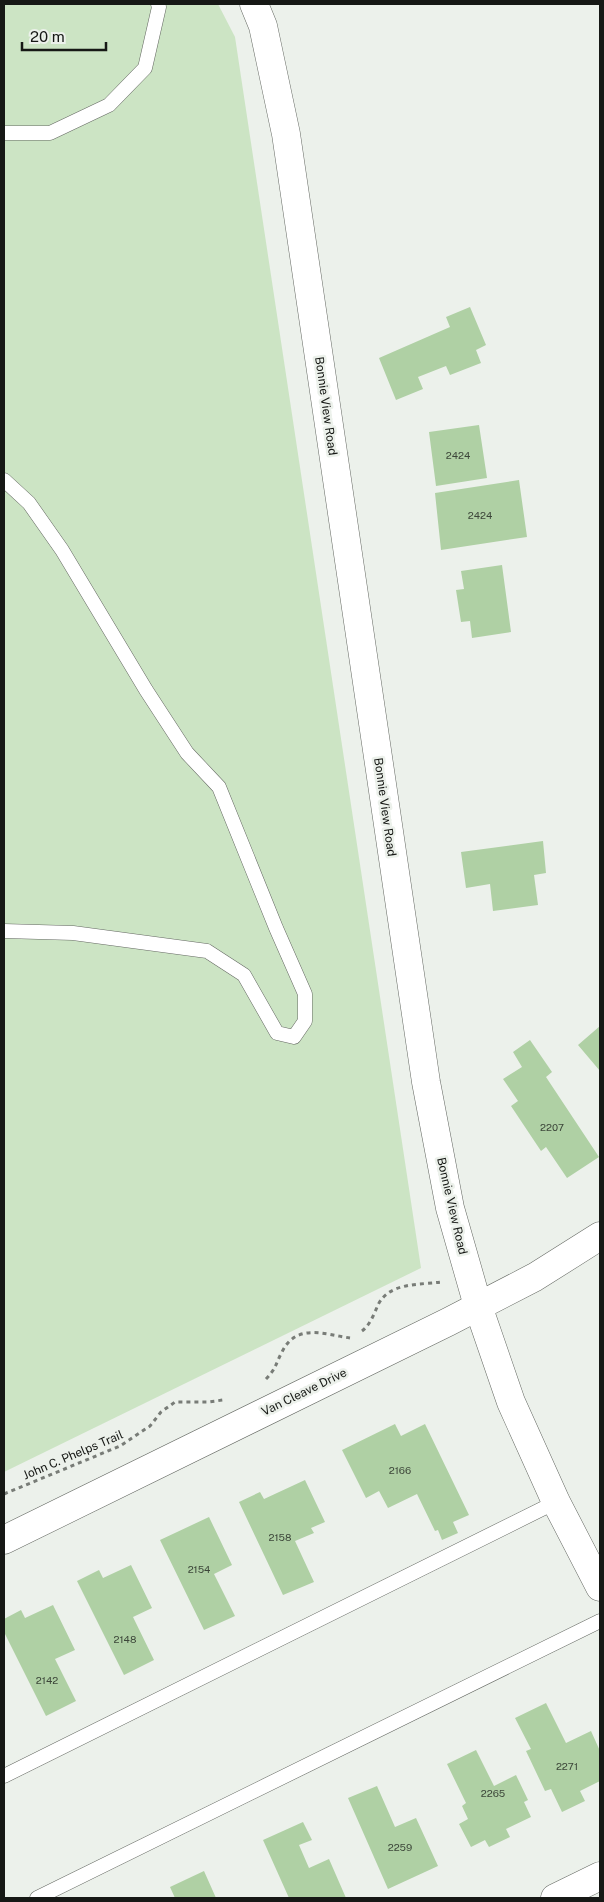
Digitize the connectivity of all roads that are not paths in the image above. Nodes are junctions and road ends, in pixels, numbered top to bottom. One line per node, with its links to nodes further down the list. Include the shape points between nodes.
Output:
1 (158, 4): 3 (lane, via 145,68 109,105 50,133)
2 (254, 4): 7 (street, Bonnie View Road, via 263,26 286,134 426,1082 450,1208)
3 (4, 133)
4 (4, 480): 5 (lane, via 40,518 187,752 219,788 305,994 305,1021 294,1037 277,1033 244,975 207,951 74,933)
5 (4, 931)
6 (600, 1236): 7 (street, Van Cleave Drive, via 535,1277)
7 (478, 1306): 8 (street, Bonnie View Road, via 511,1402); 9 (street, Van Cleave Drive)
8 (556, 1502): 10 (street, Bonnie View Road); 12 (lane)
9 (4, 1540)
10 (600, 1587)
11 (600, 1621): 14 (lane)
12 (4, 1776)
13 (600, 1876): 15 (street)
14 (37, 1898)
15 (556, 1898)

